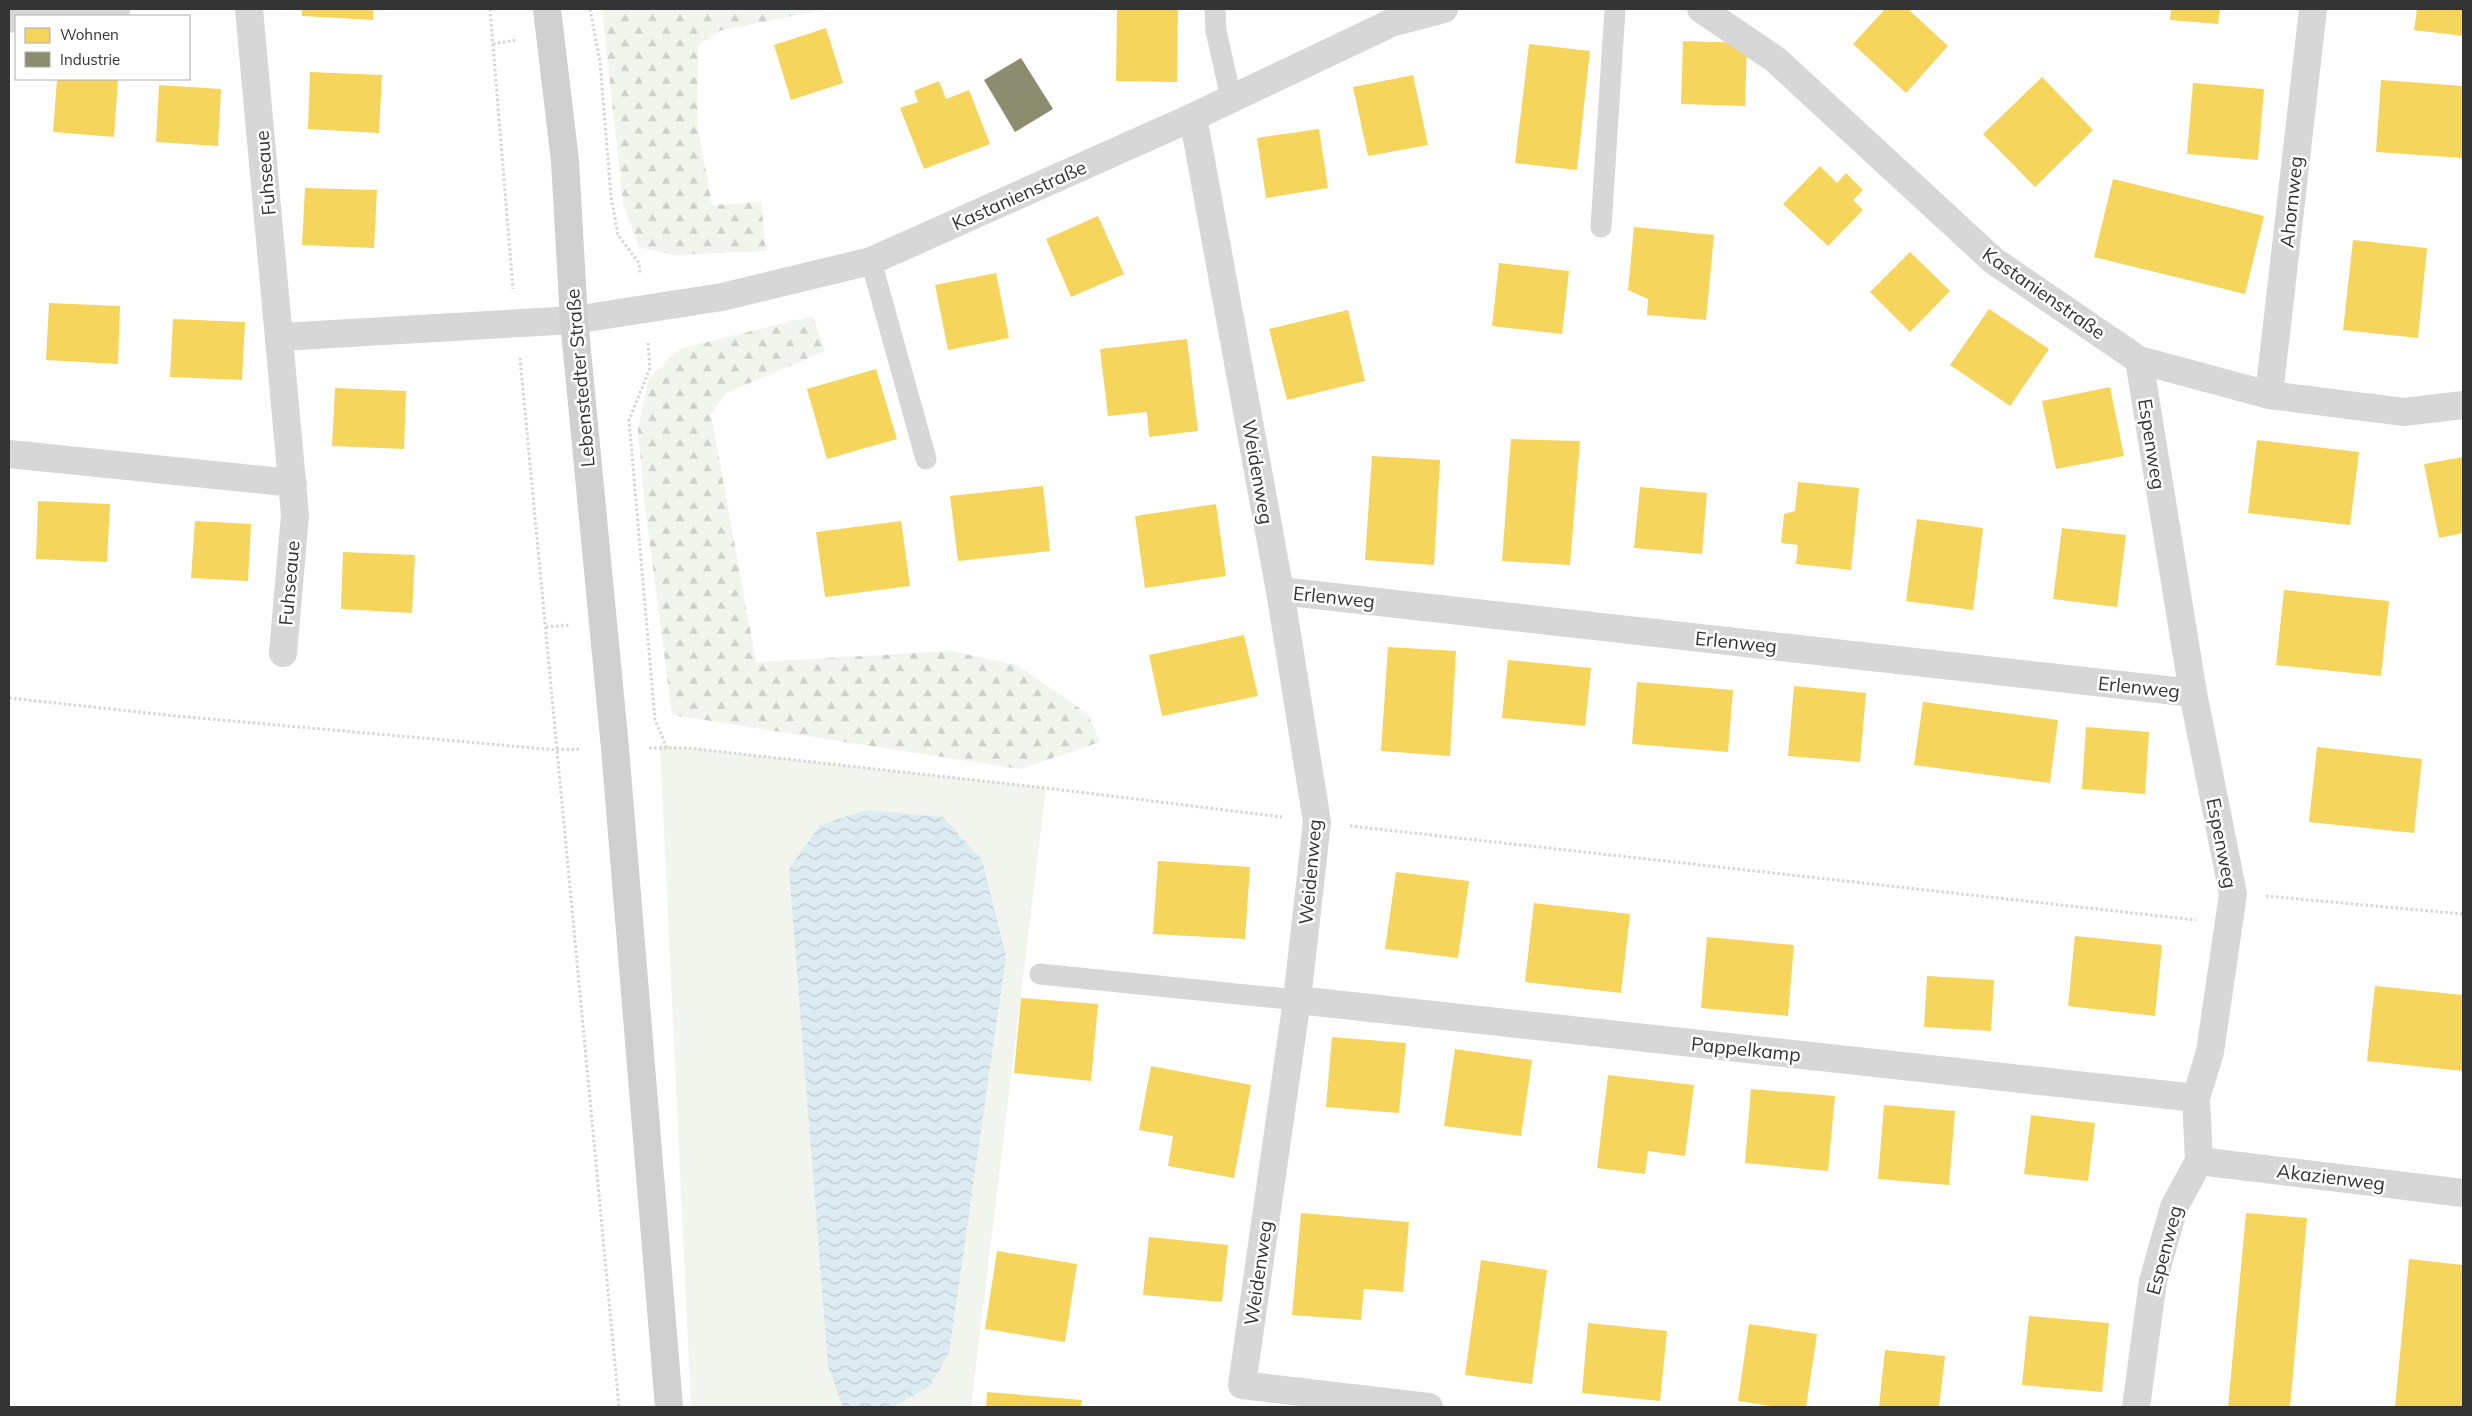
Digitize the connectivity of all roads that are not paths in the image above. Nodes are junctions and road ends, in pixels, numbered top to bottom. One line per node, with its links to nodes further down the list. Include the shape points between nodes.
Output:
1 (116, 9): 9 (street)
2 (250, 9): 15 (street, Fuhseaue)
3 (547, 9): 14 (street, Lebenstedter Straße, via 565,161)
4 (1215, 9): 10 (lane, via 1216,31)
5 (1444, 9): 10 (street, Kastanienstraße, via 1392,23)
6 (1615, 9): 12 (lane)
7 (1701, 9): 16 (street, Kastanienstraße, via 1776,60 1994,261)
8 (2313, 9): 17 (street, Ahornweg)
9 (47, 15)
10 (1231, 98): 11 (street, Kastanienstraße)
11 (1193, 117): 13 (street, Kastanienstraße); 22 (street, Weidenweg)
12 (1601, 226)
13 (870, 261): 14 (street, Kastanienstraße, via 722,298); 20 (lane)
14 (574, 320): 15 (street); 30 (street, Lebenstedter Straße, via 616,748)
15 (280, 337): 21 (street, Fuhseaue)
16 (2139, 360): 17 (street, Kastanienstraße); 24 (street, Espenweg)
17 (2269, 395): 18 (street, Kastanienstraße, via 2404,412)
18 (2463, 405)
19 (9, 454): 21 (street)
20 (926, 459)
21 (293, 483): 23 (street, Fuhseaue, via 296,515)
22 (1280, 591): 24 (street, Erlenweg); 26 (street, Weidenweg, via 1317,822)
23 (283, 653)
24 (2193, 693): 27 (street, Espenweg, via 2233,894 2210,1052)
25 (1040, 974): 26 (lane)
26 (1297, 1000): 27 (street, Pappelkamp); 31 (street, Weidenweg, via 1242,1385)
27 (2196, 1098): 28 (street, Espenweg)
28 (2199, 1161): 29 (street, Akazienweg); 32 (street, Espenweg, via 2174,1207 2152,1282)
29 (2463, 1193)
30 (669, 1407)
31 (1429, 1407)
32 (2136, 1407)

